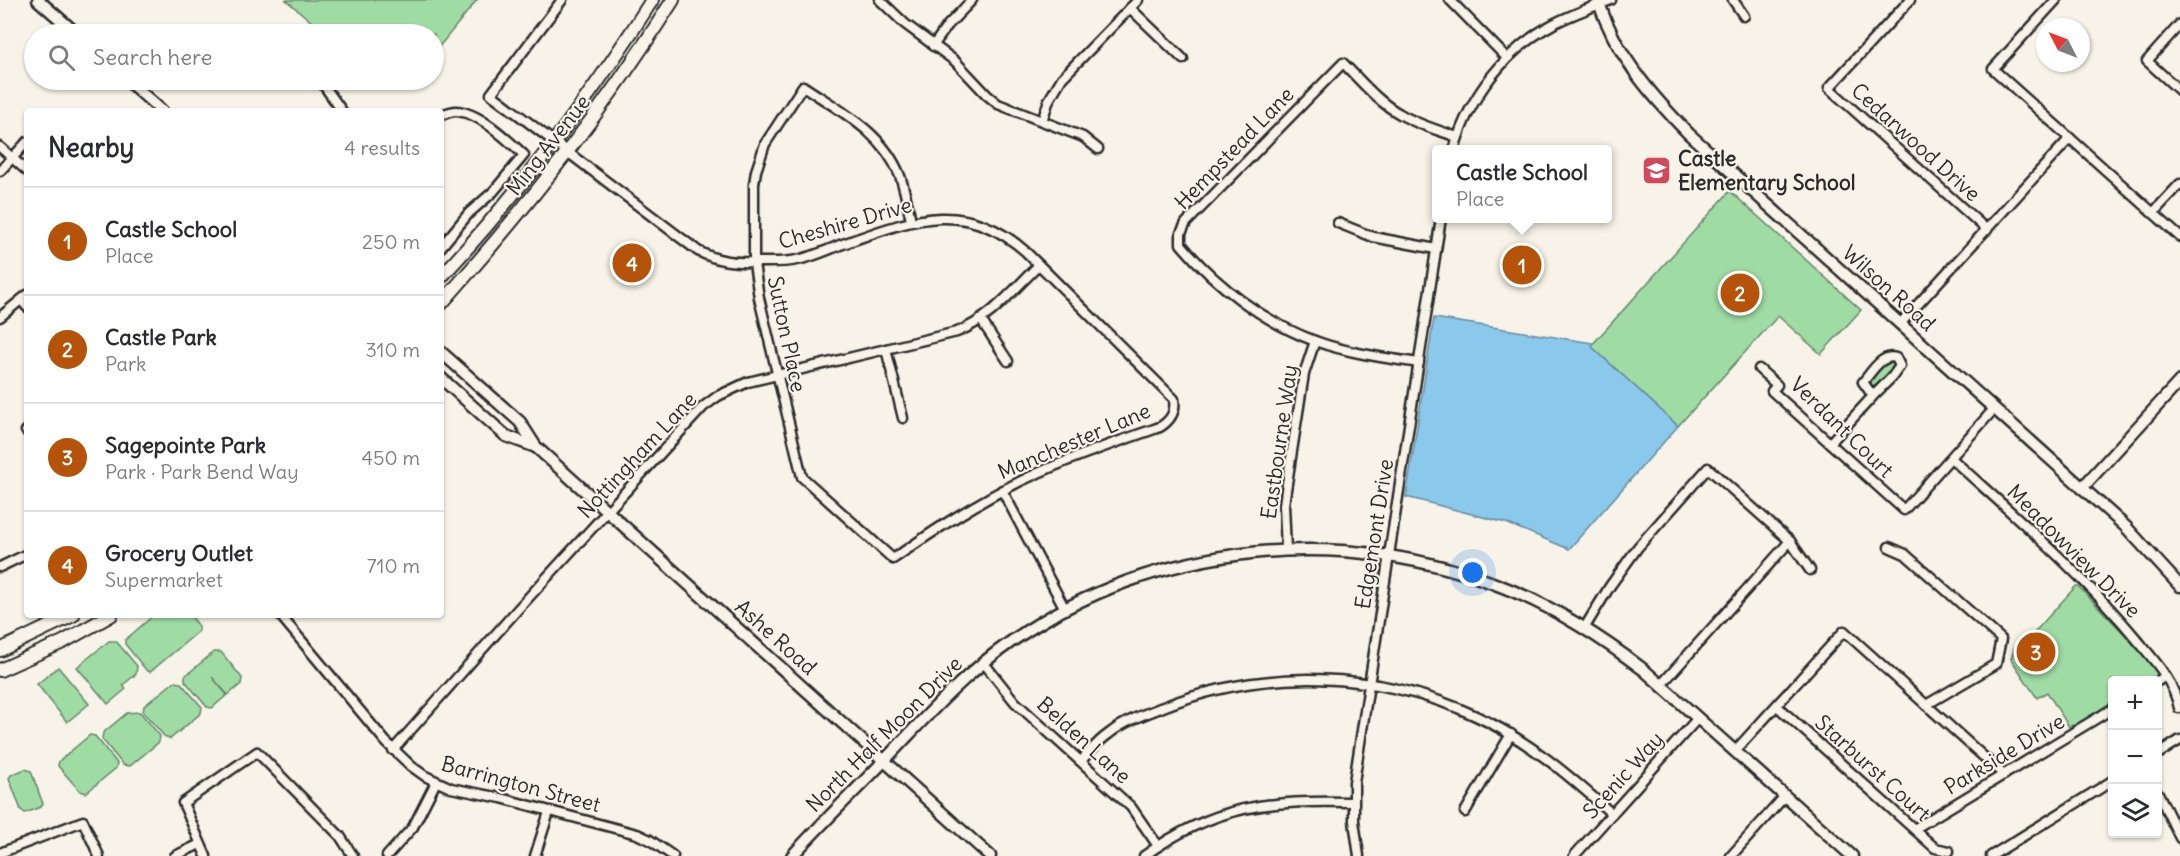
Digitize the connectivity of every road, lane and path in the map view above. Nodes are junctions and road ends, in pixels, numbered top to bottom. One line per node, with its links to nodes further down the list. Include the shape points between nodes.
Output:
1 (38, 0): 16 (street)
2 (562, 0): 30 (street, Cheshire Drive, via 490,94)
3 (652, 0): 30 (main road, Ming Avenue)
4 (673, 0): 35 (main road, Ming Avenue)
5 (880, 0): 18 (street)
6 (972, 0): 18 (street)
7 (1138, 0): 14 (street)
8 (1450, 0): 19 (street)
9 (1611, 0): 13 (street)
10 (1733, 0): 15 (street)
11 (1910, 0): 44 (street, Cedarwood Drive, via 1829,88)
12 (2056, 0): 29 (street, via 1993,69)
13 (1598, 2): 19 (street, via 1554,24); 55 (street, Wilson Road, via 1622,55 1652,97)
14 (1130, 8): 20 (street); 27 (street, via 1062,78)
15 (1744, 16)
16 (66, 24)
17 (2180, 24): 23 (street, via 2147,61)
18 (933, 45): 27 (street, via 998,104)
19 (1508, 58): 28 (street, via 1482,89)
20 (1183, 59)
21 (138, 90): 24 (street)
22 (327, 90): 25 (street)
23 (2180, 91)
24 (159, 108)
25 (340, 108)
26 (444, 114): 46 (street, via 455,111 480,119 524,155)
27 (1042, 121): 34 (street, via 1083,137)
28 (1457, 137): 32 (street); 56 (street, Hempstead Lane, via 1398,113 1343,63 1182,228 1181,244 1224,286 1262,315)
29 (2070, 138): 40 (street); 44 (street)
30 (555, 141): 35 (street, Cheshire Drive); 50 (main road, Ming Avenue)
31 (24, 144): 36 (street)
32 (1455, 145)
33 (0, 147): 36 (street)
34 (1098, 149)
35 (569, 152): 48 (street, Cheshire Drive, via 698,250 720,260); 51 (main road, Ming Avenue)
36 (12, 158): 37 (street); 38 (street)
37 (24, 168)
38 (0, 171)
39 (2180, 184): 40 (street)
40 (2153, 213): 45 (street)
41 (911, 221): 48 (street, Cheshire Drive, via 798,260); 48 (street, Sutton Place, via 899,175 884,147 861,125 803,86 765,144 756,171); 49 (street, Cheshire Drive, via 944,218 978,224 1006,236)
42 (1338, 223): 47 (street, via 1373,237)
43 (1440, 223): 47 (street, Edgemont Drive)
44 (1987, 230): 55 (street)
45 (2180, 237)
46 (444, 243)
47 (1436, 249): 60 (street, Edgemont Drive)
48 (754, 262): 62 (street, Sutton Place)
49 (1039, 265): 54 (street, Nottingham Lane); 67 (street, Cheshire Drive, via 1171,394)
50 (444, 274)
51 (444, 301)
52 (24, 302): 53 (street)
53 (0, 317)
54 (981, 320): 57 (street, Nottingham Lane, via 957,332); 59 (street)
55 (1900, 324): 66 (street, Wilson Road)
56 (1315, 341): 60 (street, Hempstead Lane, via 1360,354); 77 (street, Eastbourne Way, via 1304,374 1286,490)
57 (886, 349): 62 (street, Nottingham Lane); 68 (street)
58 (444, 355): 70 (street, Ashe Road, via 520,422)
59 (1008, 361)
60 (1419, 363): 79 (street, Edgemont Drive)
61 (1759, 369): 69 (street, Verdant Court, via 1777,385 1772,391)
62 (777, 375): 74 (street, Nottingham Lane, via 733,388 703,407); 80 (street, Sutton Place, via 802,477)
63 (444, 381): 70 (street, Ashe Road, via 506,436)
64 (2180, 381): 72 (street)
65 (1874, 396): 65 (street, via 1863,382 1884,358 1896,358 1900,366); 69 (street)
66 (1994, 409): 71 (street); 72 (street, Wilson Road)
67 (1174, 411): 73 (street, Manchester Lane, via 1160,427 1054,465)
68 (903, 418)
69 (1830, 443): 71 (street, Verdant Court, via 1904,510)
70 (536, 447): 74 (street, Ashe Road)
71 (1951, 458): 92 (street, Meadowview Drive, via 2094,590 2122,621)
72 (2082, 488): 83 (street, Wilson Road, via 2126,526)
73 (1002, 490): 80 (street, Manchester Lane); 84 (street)
74 (607, 512): 103 (street, Nottingham Lane); 106 (street, Ashe Road)
75 (1790, 542): 82 (street); 88 (street, via 1708,468 1638,547); 95 (street)
76 (1888, 547): 96 (street, via 1905,554 2001,639 1996,664)
77 (1286, 550): 79 (street, North Half Moon Drive); 84 (street, North Half Moon Drive, via 1239,554 1167,569)
78 (24, 555): 81 (street)
79 (1389, 556): 88 (street, North Half Moon Drive, via 1483,579); 94 (street, Edgemont Drive)
80 (893, 559)
81 (0, 567)
82 (1810, 570)
83 (2180, 586)
84 (1065, 609): 90 (street, North Half Moon Drive)
85 (67, 618): 89 (main road)
86 (106, 618): 91 (main road)
87 (283, 618): 103 (street, Barrington Street)
88 (1585, 627): 95 (street, North Half Moon Drive)
89 (0, 650)
90 (983, 662): 106 (street, North Half Moon Drive, via 949,691); 107 (street, Belden Lane, via 1015,702)
91 (0, 670)
92 (2160, 676)
93 (2162, 679): 98 (street, Meadowview Drive, via 2176,694)
94 (1370, 683): 101 (street, via 1450,704); 107 (street, via 1284,679 1202,693 1125,723 1099,741); 112 (street, Edgemont Drive)
95 (1661, 685): 100 (street, North Half Moon Drive)
96 (1926, 705): 97 (street, via 1844,631); 108 (street)
97 (1777, 706): 105 (street); 117 (street, Starburst Court)
98 (2178, 708)
99 (2108, 715): 108 (street, Parkside Drive)
100 (1698, 718): 105 (street, North Half Moon Drive); 116 (street, Scenic Way)
101 (1511, 734): 115 (street); 116 (street, via 1557,765)
102 (2180, 740): 104 (street)
103 (393, 750): 109 (street, Barrington Street)
104 (2162, 751)
105 (1735, 752): 111 (street, North Half Moon Drive)
106 (884, 761): 130 (street, North Half Moon Drive); 131 (street, Ashe Road)
107 (1080, 761): 120 (street, Belden Lane, via 1131,807)
108 (2004, 775): 117 (street, Parkside Drive)
109 (436, 782): 114 (street, Barrington Street); 127 (street, via 413,827)
110 (2108, 783): 137 (street)
111 (1785, 796): 135 (street); 136 (street, North Half Moon Drive)
112 (1353, 801): 120 (street, via 1255,806 1209,819); 133 (street, Edgemont Drive)
113 (2162, 804): 118 (street)
114 (549, 812): 128 (street); 129 (street, Barrington Street, via 637,834)
115 (1465, 812)
116 (1612, 814): 134 (street, Scenic Way)
117 (1914, 830): 121 (street, Starburst Court, via 1935,848)
118 (2180, 838)
119 (200, 844): 124 (street); 125 (street); 126 (street, via 183,803 257,752 340,836)
120 (1158, 846): 132 (street)
121 (1949, 851)
122 (0, 853): 123 (street, via 83,821)
123 (99, 856)
124 (175, 856)
125 (206, 856)
126 (353, 856)
127 (387, 856)
128 (535, 856)
129 (673, 856)
130 (792, 856)
131 (990, 856)
132 (1144, 856)
133 (1359, 856)
134 (1574, 856)
135 (1731, 856)
136 (1852, 856)
137 (1991, 856)

